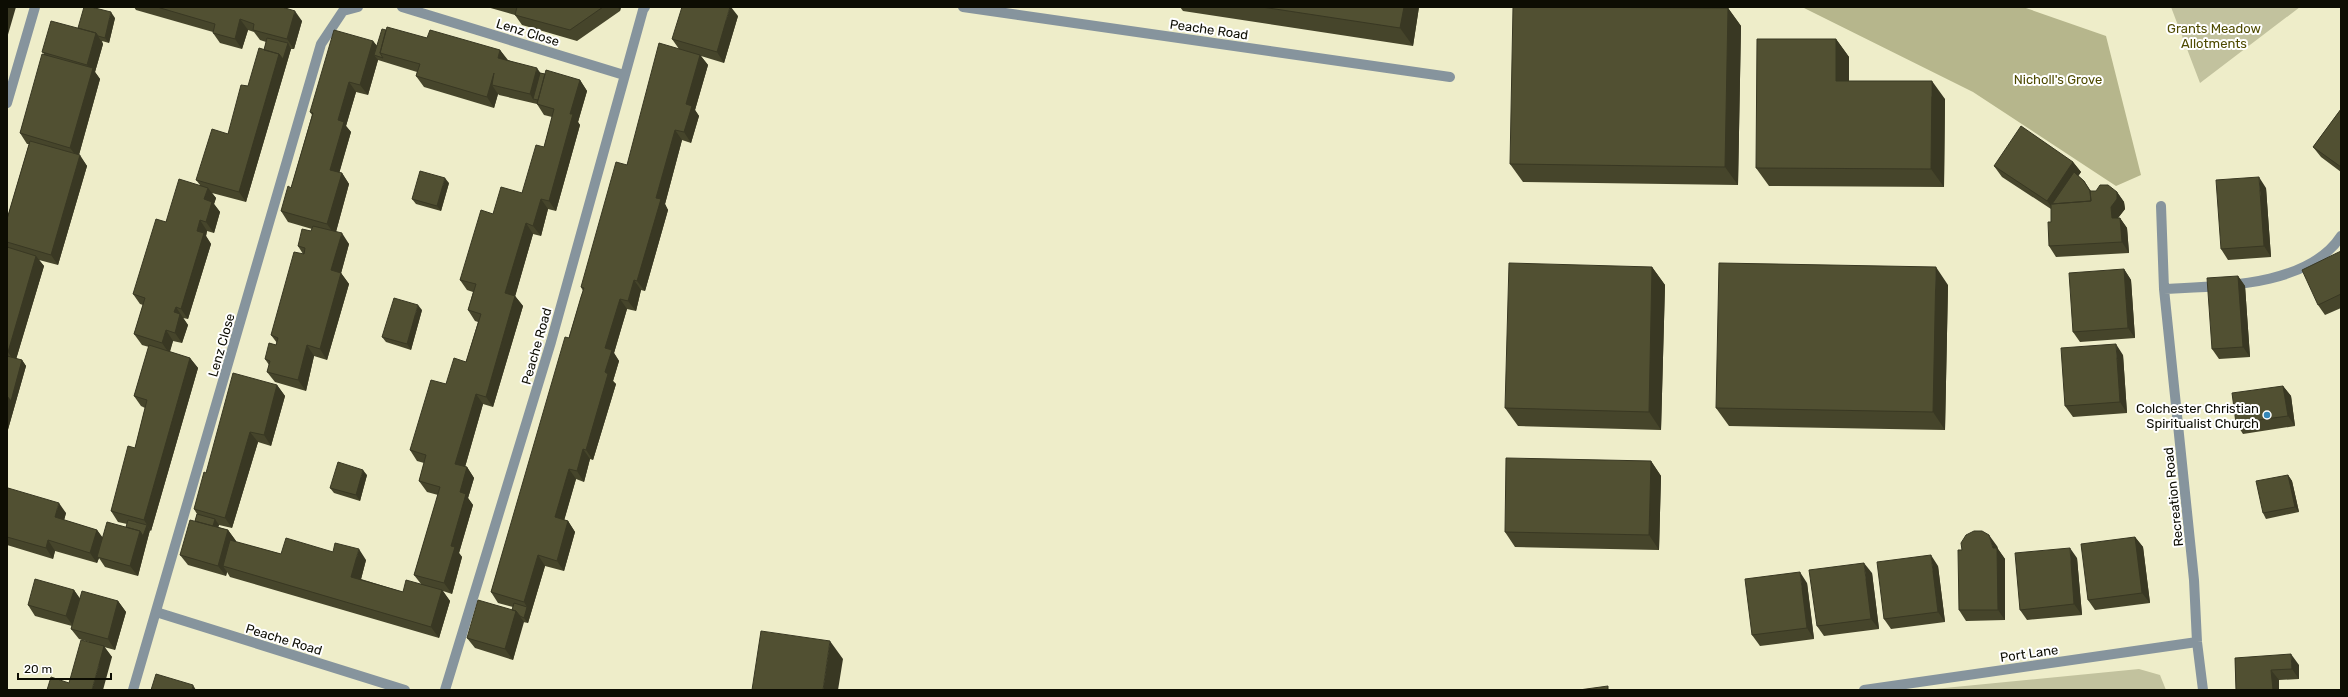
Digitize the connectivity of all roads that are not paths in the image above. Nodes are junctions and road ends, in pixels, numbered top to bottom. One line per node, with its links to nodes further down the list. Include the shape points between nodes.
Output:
1 (35, 7): 9 (street)
2 (358, 7): 6 (street, Lenz Close)
3 (402, 7): 7 (street, Lenz Close)
4 (645, 7): 7 (street, Peache Road)
5 (963, 7): 8 (street, Peache Road)
6 (343, 9): 13 (street, Lenz Close, via 321,44)
7 (624, 75): 17 (street, Peache Road, via 551,342)
8 (1450, 77)
9 (7, 103)
10 (2161, 206): 12 (street, Recreation Road)
11 (2341, 236): 12 (street, via 2332,249 2306,268 2280,276 2258,281)
12 (2164, 289): 14 (street, Recreation Road, via 2194,580)
13 (156, 612): 15 (street, Lenz Close); 16 (street, Peache Road)
14 (2197, 642): 18 (street, Port Lane); 19 (street, Recreation Road)
15 (133, 690)
16 (405, 690)
17 (445, 690)
18 (1864, 690)
19 (2204, 690)

